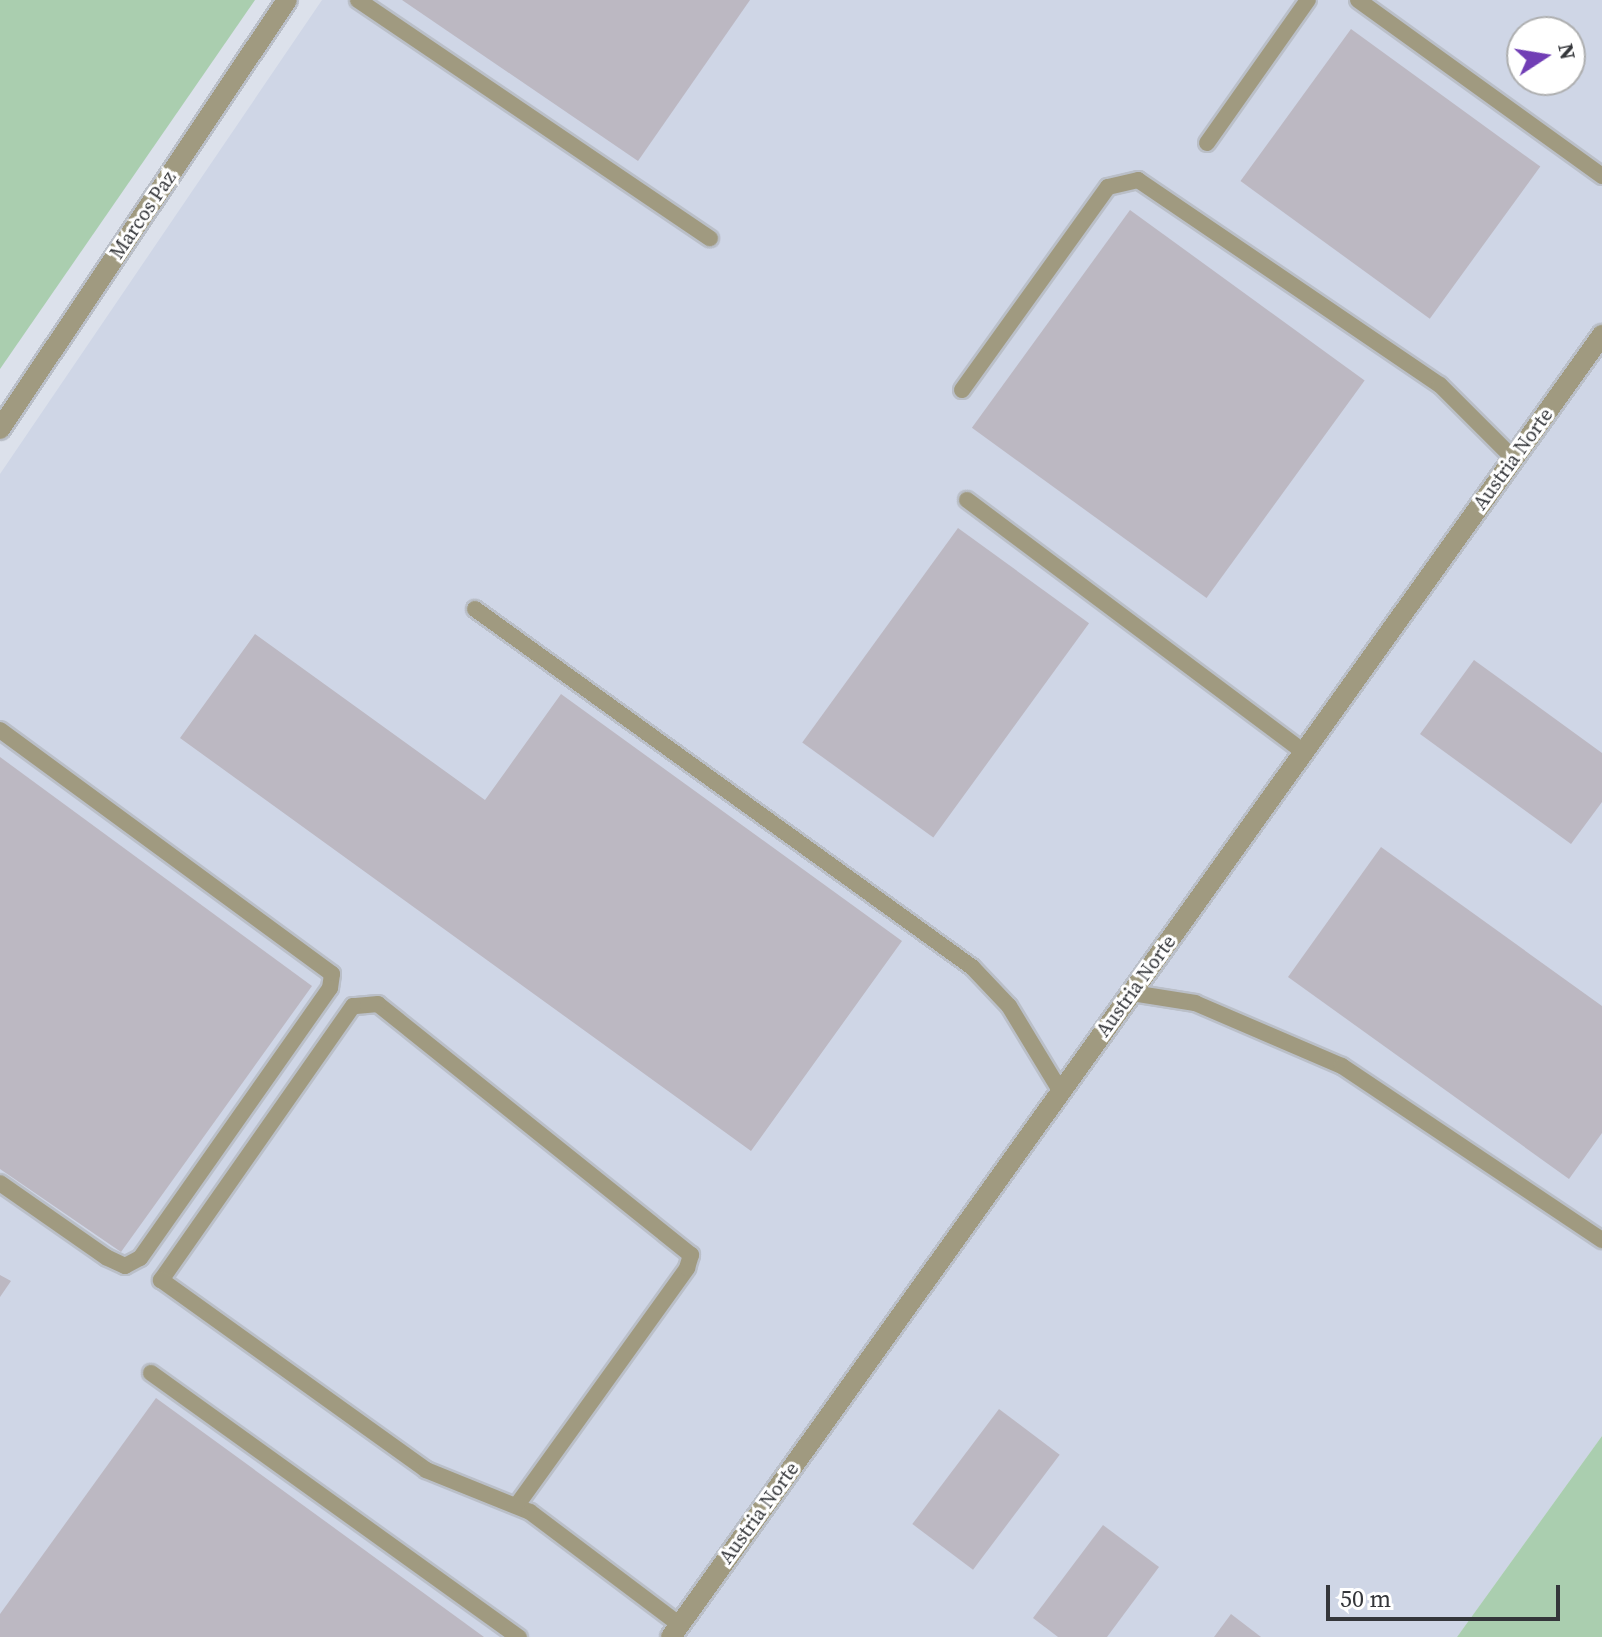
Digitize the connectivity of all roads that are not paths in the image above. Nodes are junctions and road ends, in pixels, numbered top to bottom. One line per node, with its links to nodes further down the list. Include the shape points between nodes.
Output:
1 (287, 0): 10 (street, Marcos Paz)
2 (358, 0): 7 (lane)
3 (1308, 0): 5 (lane)
4 (1358, 0): 6 (lane)
5 (1207, 143)
6 (1602, 176)
7 (710, 238)
8 (1602, 335): 11 (street, Austria Norte)
9 (962, 390): 11 (lane, via 1108,187 1138,180 1440,385)
10 (0, 429)
11 (1514, 459): 15 (street, Austria Norte)
12 (967, 500): 15 (lane)
13 (475, 609): 17 (lane, via 972,967 1009,1006)
14 (0, 730): 18 (lane, via 332,974 330,988 140,1258 125,1266 106,1257)
15 (1304, 752): 16 (street, Austria Norte)
16 (1132, 993): 17 (street, Austria Norte); 19 (lane, via 1195,1003 1342,1066)
17 (1061, 1092): 22 (street, Austria Norte)
18 (0, 1183)
19 (1602, 1240)
20 (151, 1373): 23 (lane)
21 (517, 1505): 21 (lane, via 426,1470 161,1280 353,1006 378,1004 691,1255 687,1268); 22 (lane)
22 (675, 1631)
23 (519, 1637)

